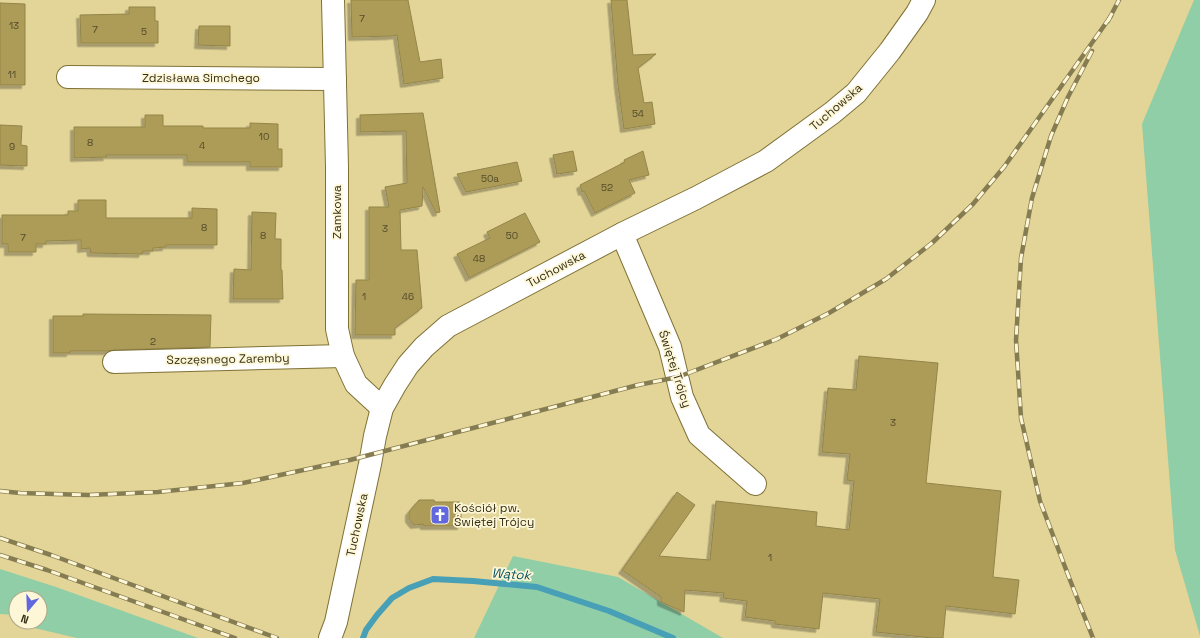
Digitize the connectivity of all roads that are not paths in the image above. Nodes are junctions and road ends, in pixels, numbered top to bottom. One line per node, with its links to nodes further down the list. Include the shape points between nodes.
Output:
1 (333, 0): 4 (street, Zamkowa)
2 (924, 0): 5 (street, Tuchowska, via 876,69 856,93 832,114 766,160)
3 (68, 77): 4 (street, Zdzisława Simchego)
4 (334, 79): 6 (street, Zamkowa, via 337,329)
5 (622, 234): 8 (street, Tuchowska, via 448,326 424,347 408,366); 9 (street, Świętej Trójcy, via 670,347 682,397 699,435)
6 (343, 356): 7 (street, Szczęsnego Zaremby); 8 (street, Zamkowa, via 356,384)
7 (114, 362)
8 (382, 408): 10 (street, Tuchowska)
9 (755, 484)
10 (330, 638)

